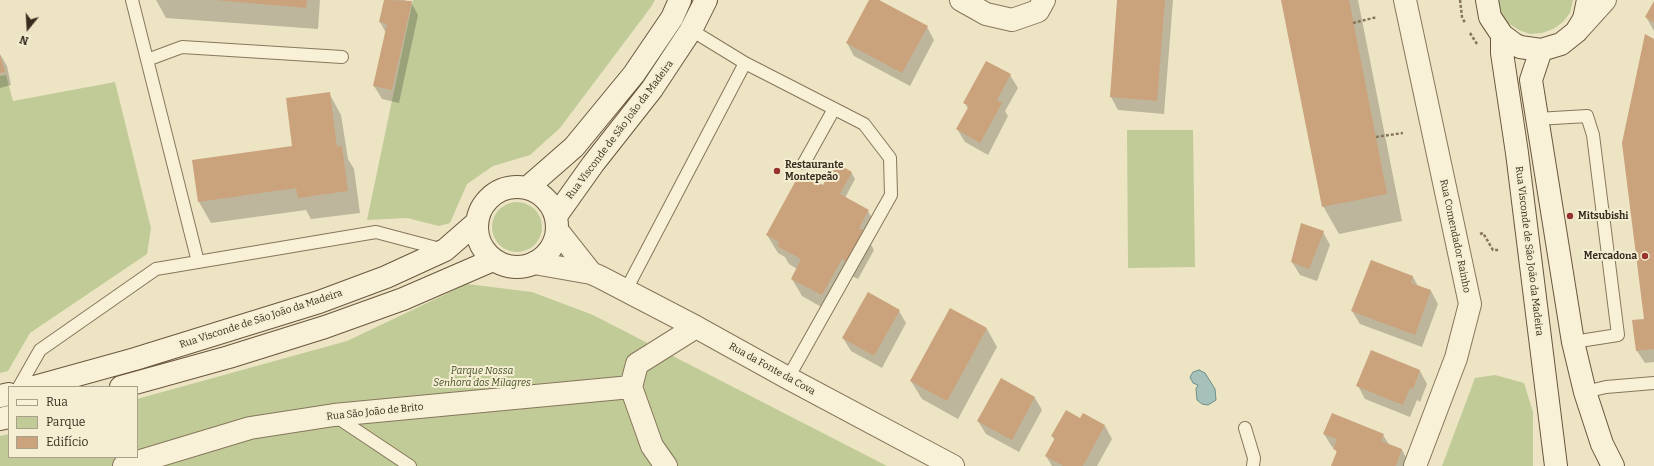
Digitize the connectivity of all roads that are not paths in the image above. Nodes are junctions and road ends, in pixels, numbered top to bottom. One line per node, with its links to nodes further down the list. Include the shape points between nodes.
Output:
1 (132, 0): 15 (lane)
2 (680, 0): 20 (main road, via 672,18 634,74 574,147)
3 (706, 0): 10 (main road, Rua Visconde de São João da Madeira)
4 (961, 0): 5 (main road, via 986,14 1012,20 1038,10)
5 (1044, 0)
6 (1405, 0): 45 (main road, Rua Comendador Rainho, via 1470,304 1456,358)
7 (1487, 0): 12 (main road, via 1490,17)
8 (1588, 0): 11 (main road, via 1584,19)
9 (1606, 0): 11 (main road)
10 (691, 30): 16 (lane); 22 (main road, Rua Visconde de São João da Madeira, via 652,89 593,164)
11 (1576, 32): 13 (main road, via 1561,44)
12 (1502, 35): 13 (main road, via 1520,47); 46 (main road, Rua Visconde de São João da Madeira, via 1502,53)
13 (1541, 50): 18 (main road, via 1531,80)
14 (342, 57): 15 (lane, via 182,47)
15 (147, 60): 25 (lane)
16 (745, 63): 17 (lane); 28 (lane)
17 (834, 109): 19 (lane); 31 (lane, via 864,124 890,158 891,195)
18 (1537, 119): 30 (main road); 30 (lane, via 1587,116 1593,135 1618,335)
19 (804, 163)
20 (527, 188): 21 (main road, Rua Visconde de São João da Madeira, via 513,187 500,190 488,198 480,210); 22 (main road, via 540,194 550,204)
21 (476, 223): 23 (main road, Rua Visconde de São João da Madeira); 24 (main road, via 478,237 484,250)
22 (556, 223): 26 (main road, Rua Visconde de São João da Madeira, via 553,244 545,255); 27 (main road, Rua da Fonte da Cova)
23 (446, 250): 25 (lane, via 376,232); 34 (main road, Rua Visconde de São João da Madeira, via 386,277 320,302)
24 (494, 260): 26 (main road, via 506,266 520,267); 35 (main road, via 403,299 325,327)
25 (198, 262): 33 (lane, via 156,269 40,350)
26 (534, 263): 27 (main road, Rua da Fonte da Cova)
27 (590, 273): 28 (main road, Rua da Fonte da Cova)
28 (626, 290): 29 (main road, Rua da Fonte da Cova)
29 (696, 327): 31 (main road, Rua da Fonte da Cova); 36 (main road, via 637,364)
30 (1573, 342): 37 (main road)
31 (788, 378): 43 (main road, Rua da Fonte da Cova)
32 (1654, 383): 37 (lane, via 1606,387)
33 (20, 386)
34 (38, 386)
35 (125, 386)
36 (631, 387): 38 (main road, Rua São João de Brito); 42 (main road, via 652,446)
37 (1585, 392): 47 (main road, via 1602,444)
38 (334, 415): 40 (main road, Rua São João de Brito, via 250,428); 41 (lane)
39 (1245, 428): 44 (lane, via 1254,458)
40 (124, 466)
41 (410, 466)
42 (666, 466)
43 (953, 466)
44 (1253, 466)
45 (1415, 466)
46 (1556, 466)
47 (1613, 466)

